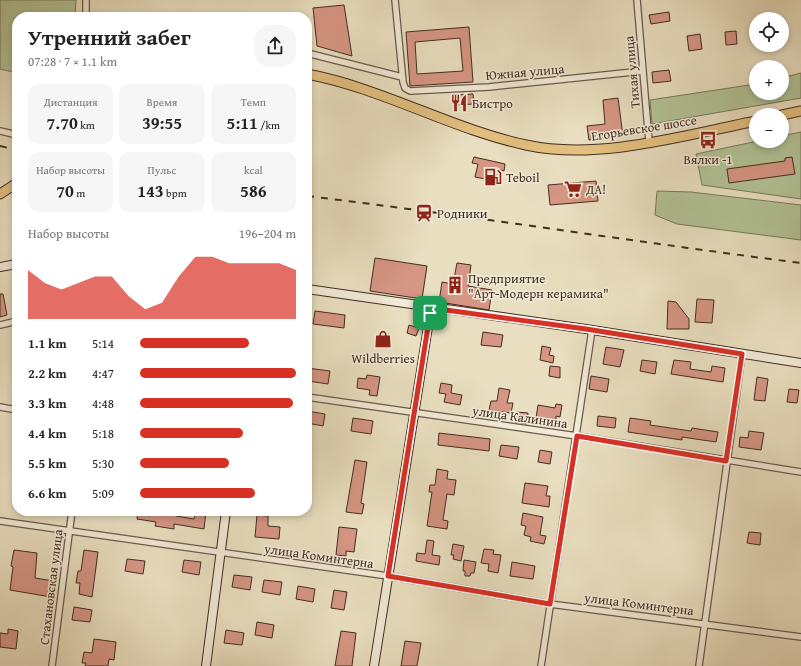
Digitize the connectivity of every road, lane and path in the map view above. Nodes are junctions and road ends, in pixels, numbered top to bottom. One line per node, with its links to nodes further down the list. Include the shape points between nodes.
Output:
1 (86, 0): 4 (street)
2 (395, 0): 8 (street)
3 (636, 0): 6 (street, Тихая улица)
4 (86, 12)
5 (312, 54): 8 (street)
6 (643, 71): 8 (street, Южная улица, via 489,87 410,91 405,88); 14 (street, Тихая улица)
7 (312, 75): 14 (main road, Егорьевское шоссе, via 350,85 466,129 527,146 579,151 611,149)
8 (402, 77)
9 (801, 112): 10 (main road)
10 (789, 114)
11 (749, 122): 14 (main road, Егорьевское шоссе)
12 (0, 131): 13 (street)
13 (12, 134)
14 (649, 142)
15 (12, 186): 16 (main road)
16 (0, 194)
17 (12, 265): 18 (street)
18 (0, 267)
19 (312, 291): 20 (street)
20 (431, 308): 23 (street); 29 (street)
21 (12, 322): 22 (street)
22 (0, 324)
23 (592, 330): 24 (street); 30 (street)
24 (742, 354): 25 (street); 31 (street)
25 (801, 363)
26 (312, 398): 29 (street, улица Калинина)
27 (0, 407): 28 (street)
28 (12, 409)
29 (415, 412): 30 (street, улица Калинина); 38 (street)
30 (577, 436): 31 (street, улица Калинина); 39 (street)
31 (726, 461): 32 (street, улица Калинина); 40 (street)
32 (801, 472)
33 (71, 516): 36 (street, Стахановская улица)
34 (225, 516): 37 (street)
35 (0, 521): 36 (street, улица Коминтерна)
36 (69, 531): 37 (street, улица Коминтерна); 42 (street, Стахановская улица)
37 (220, 554): 38 (street, улица Коминтерна); 43 (street)
38 (388, 576): 39 (street, улица Коминтерна); 44 (street)
39 (550, 604): 40 (street, улица Коминтерна); 45 (street)
40 (705, 623): 41 (street, улица Коминтерна); 46 (street)
41 (801, 637)
42 (52, 666)
43 (206, 666)
44 (374, 666)
45 (541, 666)
46 (699, 666)

